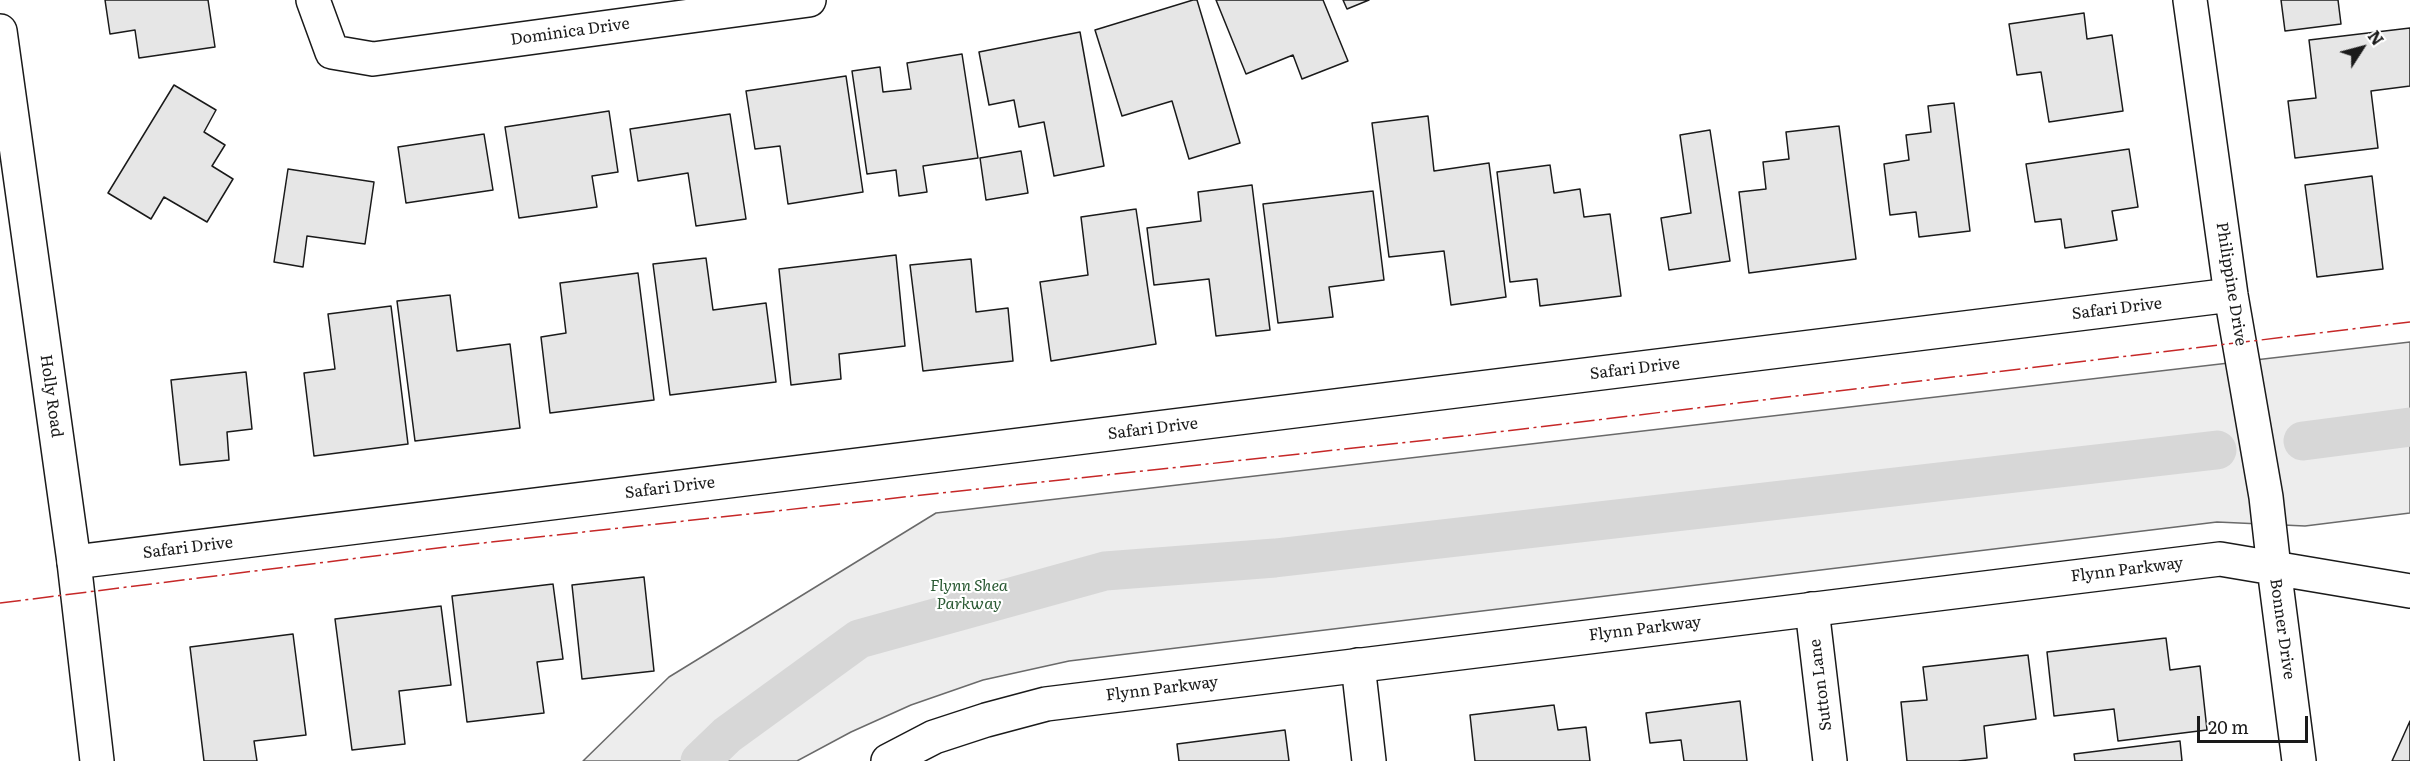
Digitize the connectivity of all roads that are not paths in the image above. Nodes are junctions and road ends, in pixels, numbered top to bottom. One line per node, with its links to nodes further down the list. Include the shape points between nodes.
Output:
1 (313, 0): 2 (street, Dominica Drive, via 332,52 373,59)
2 (809, 0)
3 (2190, 0): 5 (street, Philippine Drive)
4 (0, 31): 6 (street, Holly Road)
5 (2231, 295): 6 (street, Safari Drive); 7 (street, Philippine Drive, via 2266,497)
6 (74, 562): 11 (street, Holly Road)
7 (2274, 568): 8 (street, Flynn Parkway); 9 (street, Flynn Parkway, via 2220,559); 15 (street, Bonner Drive)
8 (2410, 591)
9 (1812, 609): 10 (street, Flynn Parkway); 14 (street, Sutton Lane)
10 (1358, 665): 12 (street, Flynn Parkway, via 1046,704 934,737); 13 (street)
11 (97, 761)
12 (888, 761)
13 (1369, 761)
14 (1830, 761)
15 (2299, 761)

